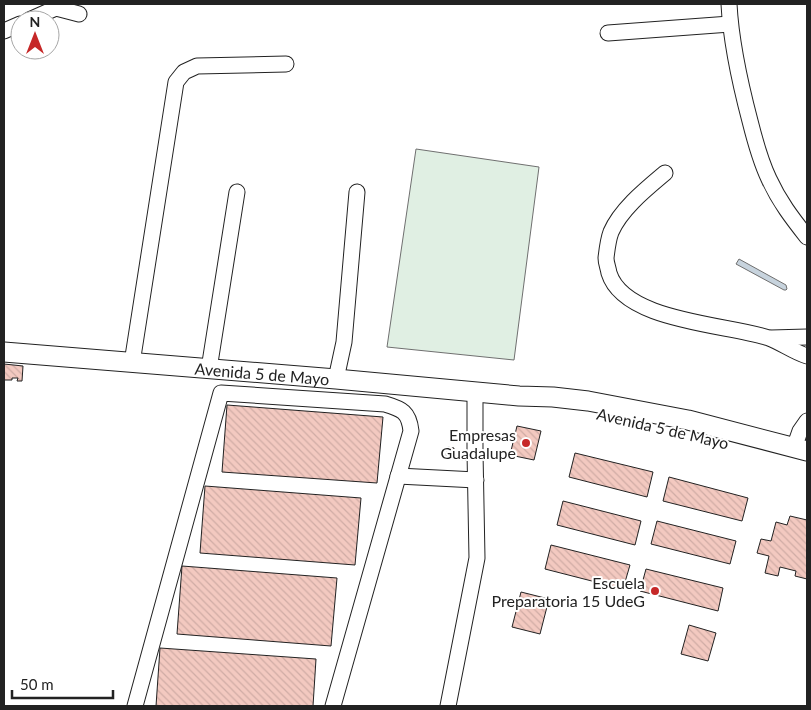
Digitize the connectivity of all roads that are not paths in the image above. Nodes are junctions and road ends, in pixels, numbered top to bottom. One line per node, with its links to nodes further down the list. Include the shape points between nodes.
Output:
1 (729, 4): 4 (street)
2 (52, 10): 3 (street, via 56,8)
3 (80, 14)
4 (730, 24): 5 (street); 10 (street, via 739,75 760,156 788,213)
5 (608, 33)
6 (286, 64): 15 (street, via 197,66 184,72 176,82)
7 (665, 173): 12 (street, via 641,193 611,232 606,262 611,280 640,305 659,312)
8 (237, 192): 16 (street)
9 (357, 192): 17 (street, via 344,342)
10 (807, 237)
11 (807, 337): 12 (street)
12 (769, 338): 14 (street)
13 (4, 352): 15 (main road, Avenida 5 de Mayo)
14 (807, 356)
15 (132, 363): 16 (main road, Avenida 5 de Mayo)
16 (210, 369): 17 (main road, Avenida 5 de Mayo)
17 (336, 379): 18 (main road, Avenida 5 de Mayo)
18 (475, 392): 19 (main road, Avenida 5 de Mayo); 24 (street)
19 (519, 396): 21 (main road, Avenida 5 de Mayo, via 588,401 688,420); 22 (main road, Avenida 5 de Mayo, via 684,430)
20 (807, 420): 21 (street, via 800,431)
21 (801, 450)
22 (807, 464)
23 (398, 476): 24 (street); 25 (street, via 411,431 406,413 396,407 221,392); 26 (street)
24 (476, 480): 27 (street, via 477,558)
25 (135, 706)
26 (333, 706)
27 (448, 706)

